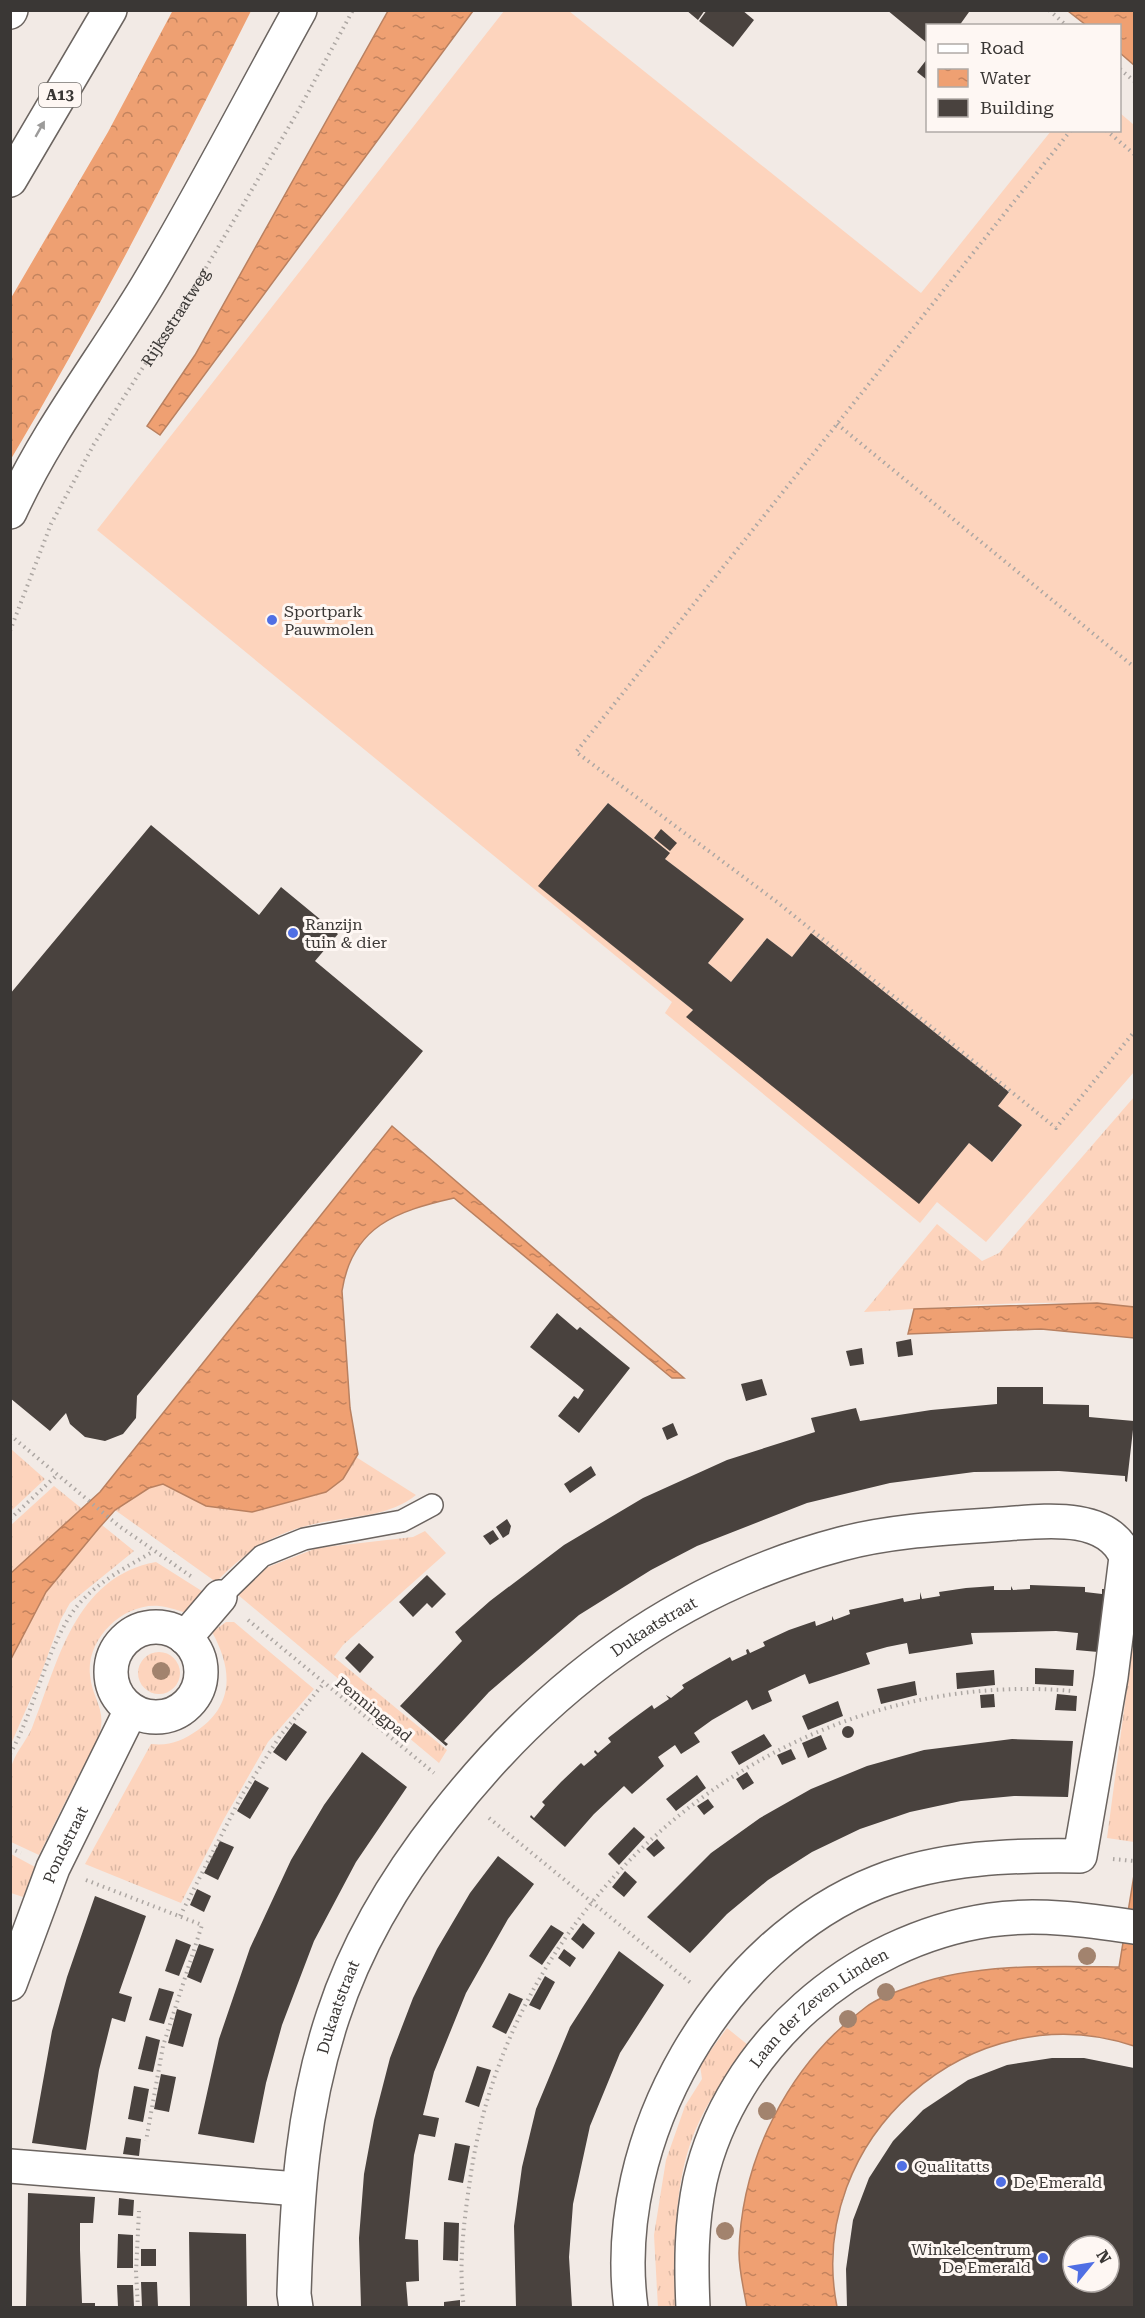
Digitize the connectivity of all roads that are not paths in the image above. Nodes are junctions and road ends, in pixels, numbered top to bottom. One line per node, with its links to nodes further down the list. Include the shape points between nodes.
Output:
1 (110, 10): 3 (main road, A13, one-way to 1)
2 (300, 10): 4 (main road, via 147,286 60,419)
3 (10, 180)
4 (10, 512)
5 (432, 1505): 6 (lane, via 402,1521 304,1539 262,1556)
6 (220, 1597): 7 (main road)
7 (185, 1638): 8 (main road, via 200,1660 199,1687 192,1699 182,1709 164,1716 144,1716); 8 (main road, via 171,1629 155,1627 139,1630 125,1639 115,1653 112,1684)
8 (132, 1710): 10 (main road, Pondstraat, via 53,1868)
9 (1120, 1925): 15 (main road, Laan der Zeven Linden, via 1041,1918 1001,1919 948,1929 888,1952 823,1991 742,2078 717,2133 700,2180 690,2248)
10 (10, 1984)
11 (10, 2166): 12 (main road)
12 (298, 2189): 13 (main road, Dukaatstraat); 14 (main road, Dukaatstraat, via 310,2101 333,2015 368,1929 408,1863 461,1795 506,1743 565,1687 631,1638 706,1595 775,1564 844,1543 934,1529 1024,1522 1099,1527 1122,1545 1126,1557 1107,1695 1094,1857 1024,1855 922,1869 879,1881 827,1905 774,1946 719,2006 672,2082 639,2168 632,2205 628,2247)
13 (296, 2307)
14 (631, 2307)
15 (693, 2307)

